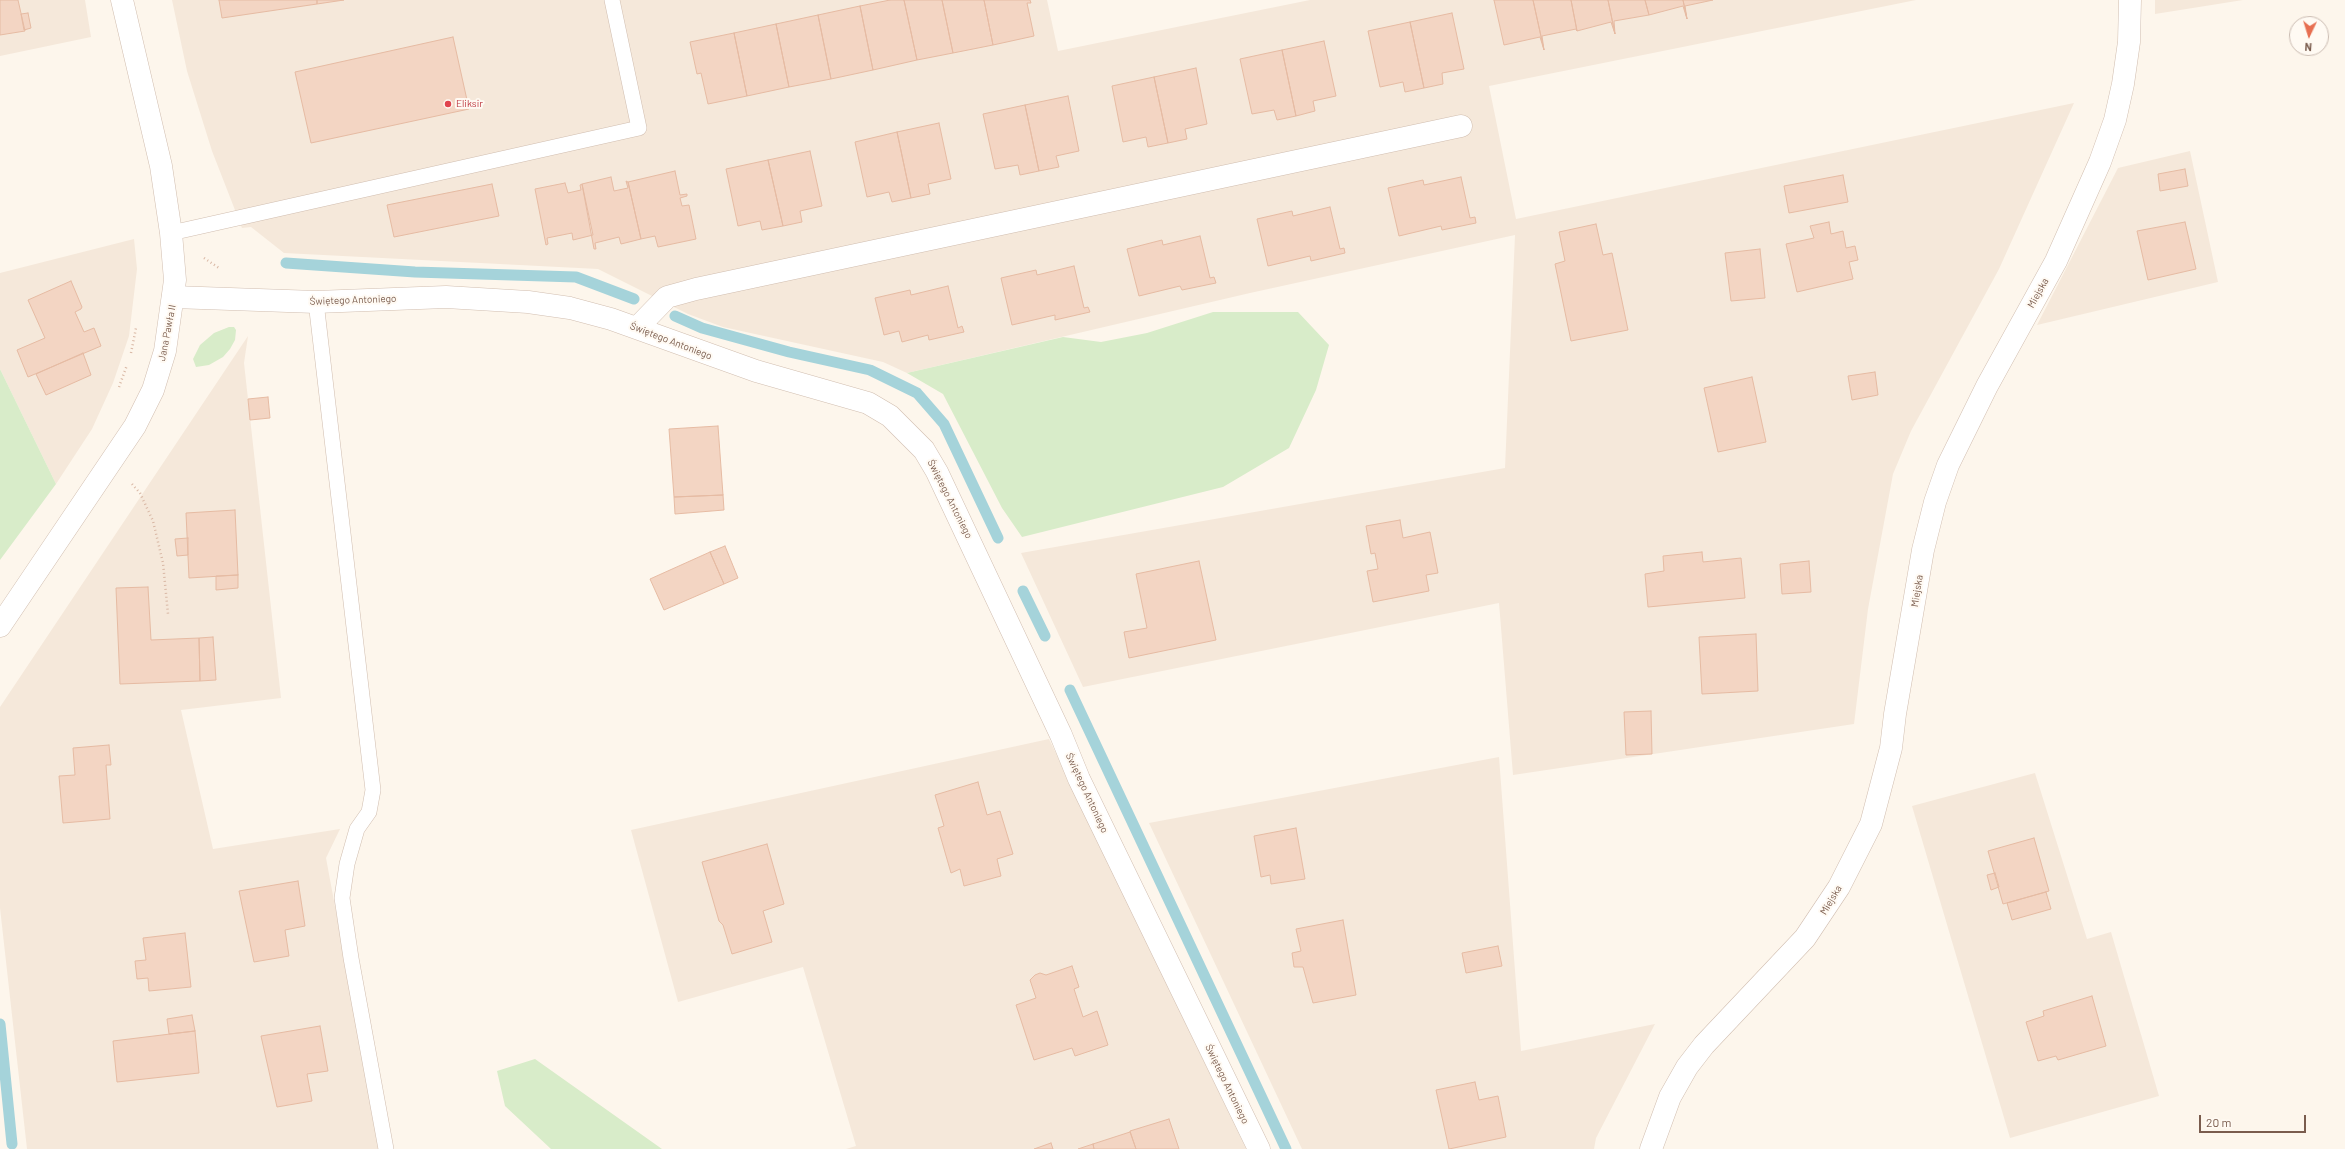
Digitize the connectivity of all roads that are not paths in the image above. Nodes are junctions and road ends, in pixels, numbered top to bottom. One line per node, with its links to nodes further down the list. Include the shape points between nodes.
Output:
1 (122, 0): 5 (street, Jana Pawła II, via 161,166)
2 (612, 0): 5 (lane, via 638,128)
3 (2130, 0): 12 (street, Miejska, via 2124,84 2100,162 2056,261 1987,386 1948,465 1935,502 1923,550 1891,748 1871,824 1839,887 1805,938 1704,1045 1687,1067 1670,1097)
4 (1461, 126): 8 (street, via 696,289 667,297)
5 (172, 233): 6 (street, Jana Pawła II)
6 (174, 297): 7 (street, Świętego Antoniego); 9 (street, Jana Pawła II, via 166,351 153,390 135,426)
7 (316, 302): 8 (street, Świętego Antoniego, via 484,298 570,308); 10 (lane, via 373,790 369,812 357,829 342,898)
8 (637, 328): 11 (street, Świętego Antoniego, via 756,371 868,403 890,416 924,450 977,554 1079,779)
9 (0, 626)
10 (386, 1149)
11 (1259, 1149)
12 (1651, 1149)

